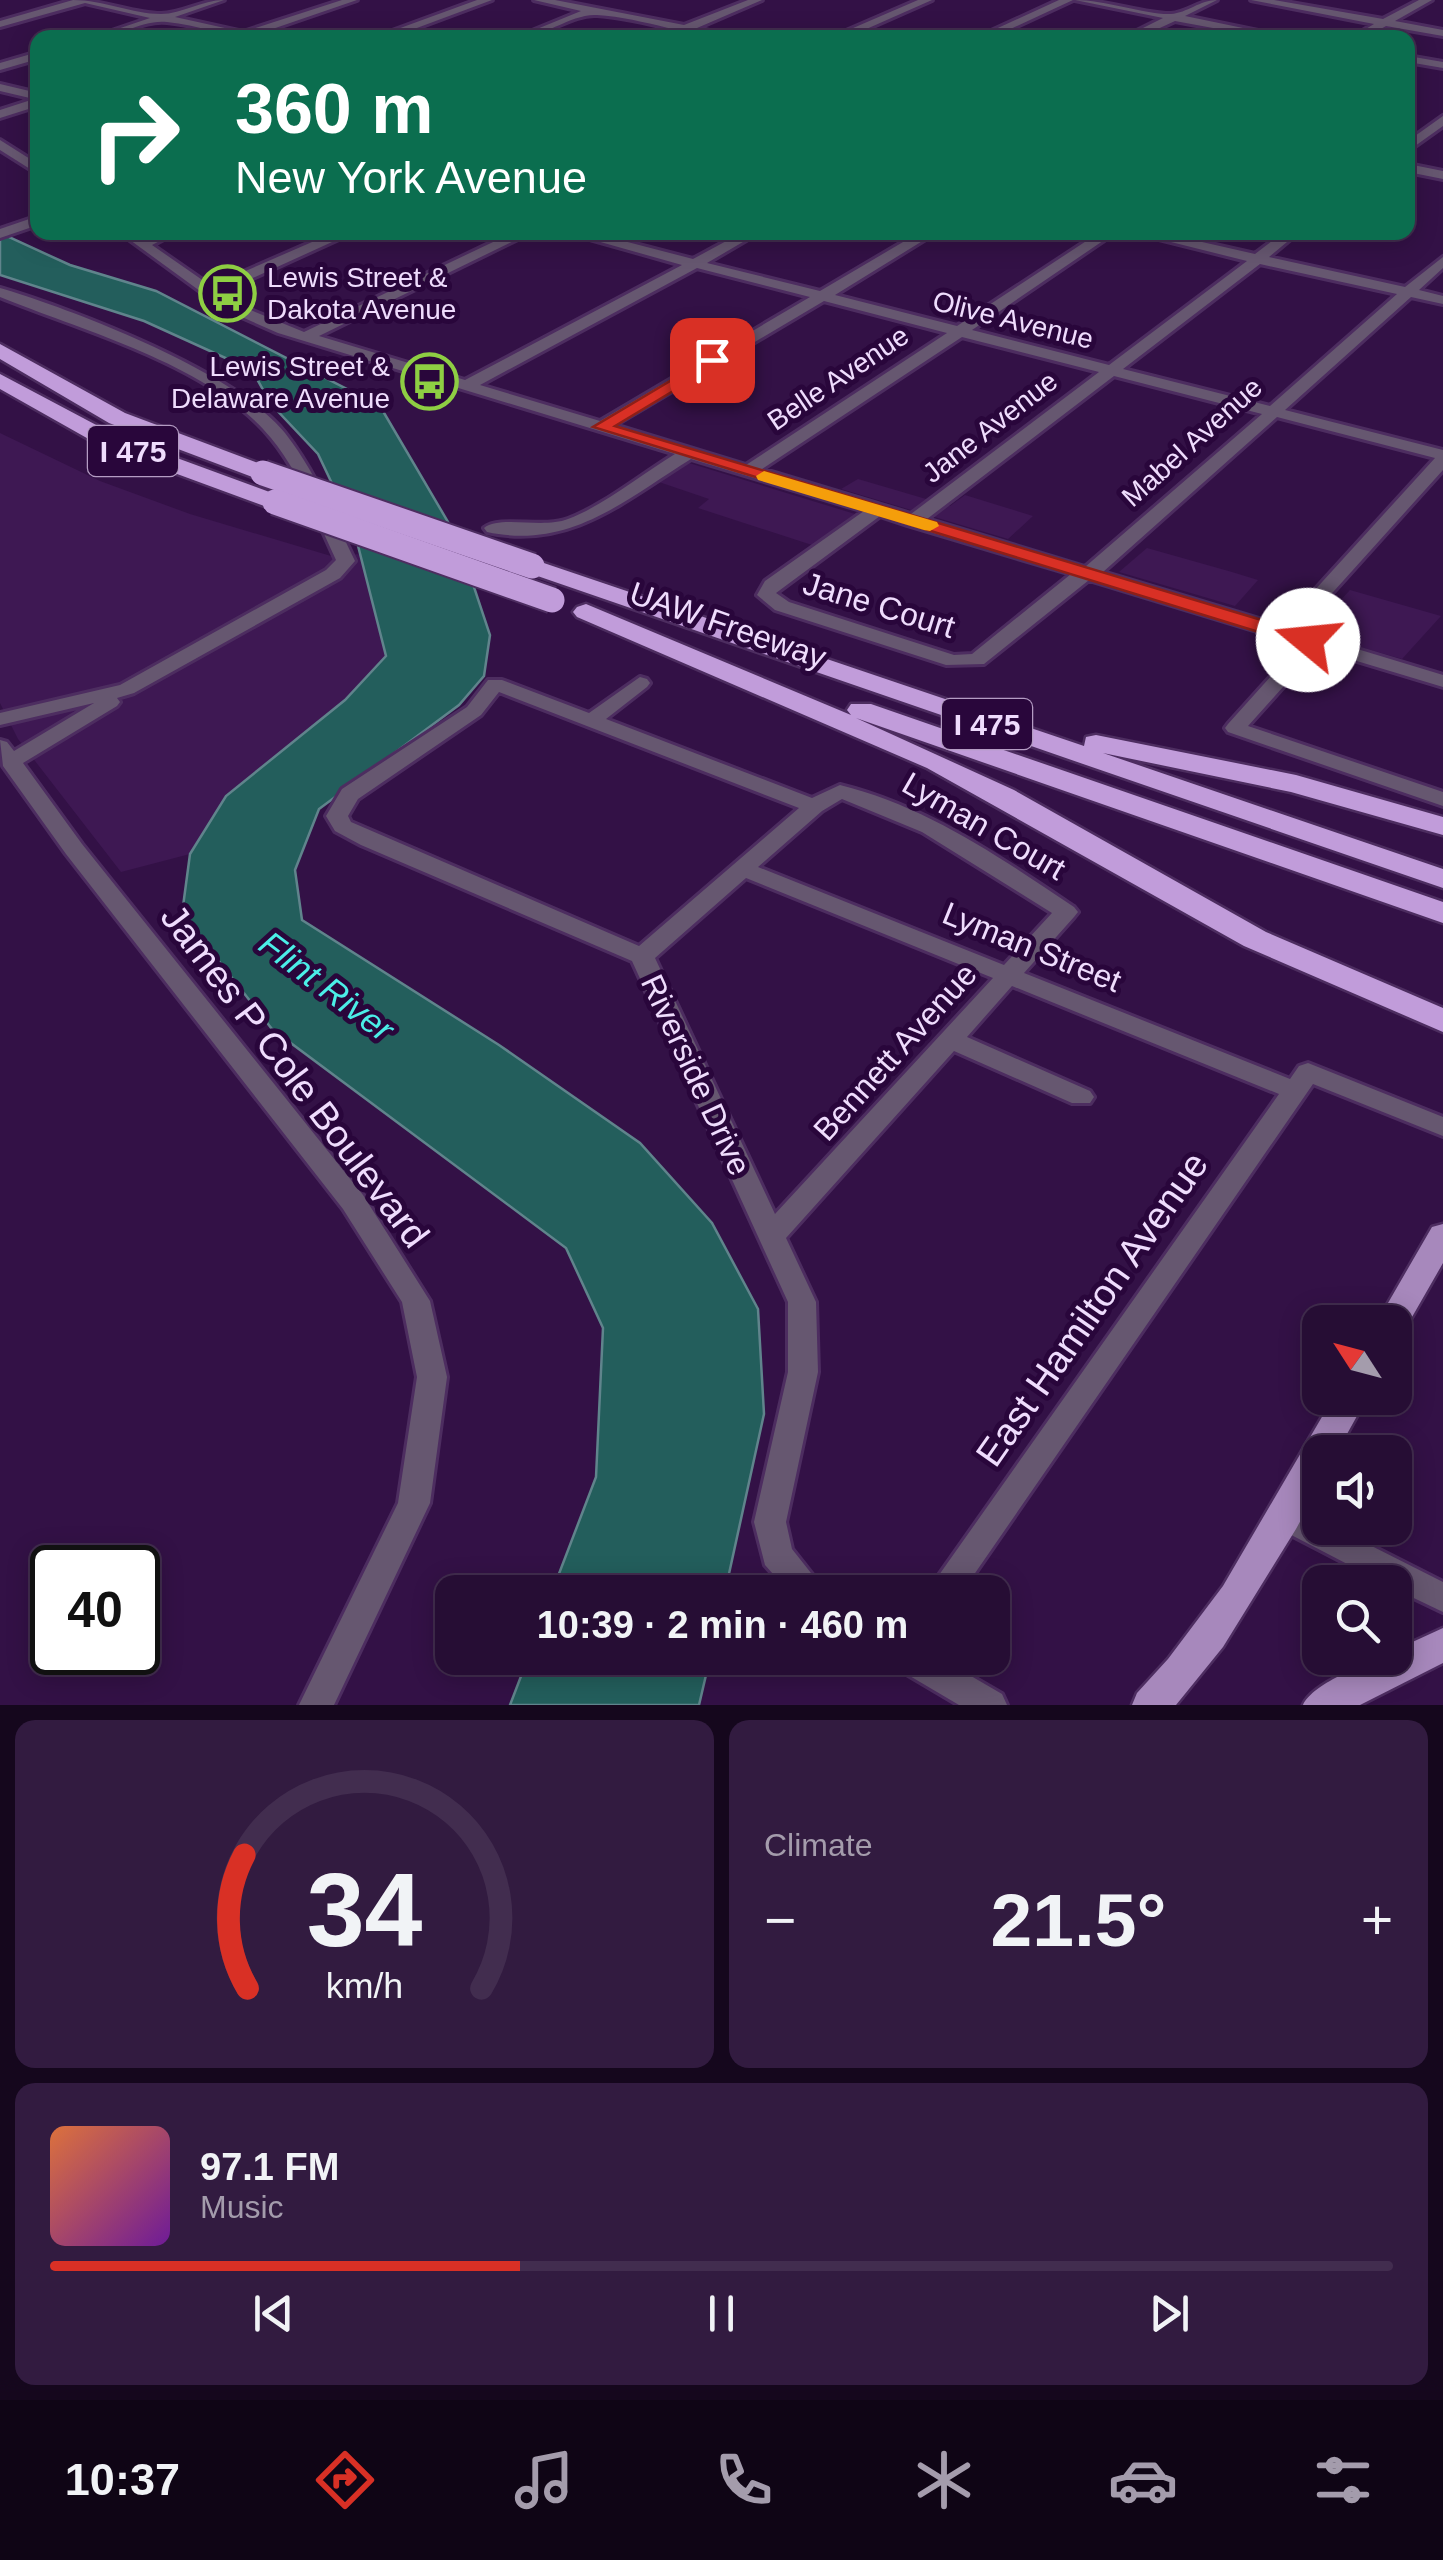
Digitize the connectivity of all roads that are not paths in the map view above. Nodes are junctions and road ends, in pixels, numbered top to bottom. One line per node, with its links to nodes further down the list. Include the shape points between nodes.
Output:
1 (85, 0): 16 (street); 19 (street)
2 (218, 0): 16 (street)
3 (352, 0): 23 (street)
4 (487, 0): 24 (street)
5 (540, 0): 15 (street)
6 (620, 0): 15 (street)
7 (757, 0): 20 (street)
8 (927, 0): 28 (street)
9 (1068, 0): 29 (street)
10 (1080, 0): 17 (street)
11 (1212, 0): 17 (street)
12 (1256, 0): 18 (street)
13 (1427, 0): 14 (street); 18 (street)
14 (1443, 3)
15 (592, 10): 20 (street); 25 (street)
16 (163, 17): 21 (street); 22 (street)
17 (1173, 17): 30 (street); 31 (street)
18 (1384, 22): 32 (street); 33 (street)
19 (0, 24)
20 (685, 28): 26 (street); 27 (street)
21 (122, 30)
22 (217, 30)
23 (266, 30)
24 (401, 30)
25 (541, 30)
26 (680, 30)
27 (694, 30)
28 (854, 30)
29 (999, 30)
30 (1145, 30)
31 (1240, 30)
32 (1370, 30)
33 (1443, 33)
34 (30, 58): 37 (street)
35 (1415, 60): 36 (street)
36 (1443, 66)
37 (0, 67)
38 (0, 87): 39 (street)
39 (30, 97)
40 (30, 103): 41 (street)
41 (0, 114)
42 (1443, 120): 43 (street)
43 (1415, 142)
44 (0, 144): 46 (street)
45 (30, 158): 46 (street)
46 (23, 160): 47 (street)
47 (30, 165)
48 (1415, 169): 49 (street)
49 (1443, 174)
50 (30, 223): 51 (street)
51 (0, 234)
52 (137, 240): 62 (street)
53 (152, 240): 62 (street)
54 (330, 240): 67 (street)
55 (509, 240): 72 (street)
56 (602, 240): 65 (street, Olive Avenue)
57 (739, 240): 65 (street)
58 (916, 240): 69 (street)
59 (1098, 240): 71 (street, Belle Avenue)
60 (1174, 240): 63 (street)
61 (1281, 240): 63 (street, Jane Avenue)
62 (142, 244): 67 (street)
63 (1257, 258): 68 (street); 74 (street, Jane Avenue)
64 (1443, 261): 68 (street, Mabel Avenue)
65 (694, 264): 69 (street, Olive Avenue); 76 (street)
66 (0, 292): 93 (street, via 161,358 239,402 274,431 299,467 346,562)
67 (210, 292): 72 (street, via 246,316)
68 (1406, 292): 70 (street); 77 (street, Mabel Avenue)
69 (820, 296): 71 (street, Olive Avenue); 78 (street)
70 (1443, 300)
71 (957, 331): 74 (street, Olive Avenue); 81 (street, Belle Avenue)
72 (305, 337): 76 (street)
73 (0, 350): 92 (highway, UAW Freeway / I 475, bridge, via 117,418)
74 (1108, 370): 77 (street, Olive Avenue); 83 (street, Jane Avenue)
75 (0, 380): 86 (highway, UAW Freeway / I 475, bridge, via 110,441)
76 (466, 386): 78 (street)
77 (1270, 411): 80 (street, Olive Avenue); 85 (street, Mabel Avenue)
78 (602, 427): 79 (street)
79 (689, 453): 81 (street); 84 (street, via 576,524 544,531)
80 (1443, 458): 87 (street)
81 (748, 471): 82 (street)
82 (877, 510): 83 (street); 89 (street, Jane Court, via 766,595 942,658)
83 (914, 521): 85 (street)
84 (493, 528)
85 (1087, 574): 87 (street); 89 (street, Mabel Avenue)
86 (586, 612): 103 (highway, UAW Freeway / I 475); 106 (highway, via 937,762 1254,939)
87 (1285, 634): 88 (street)
88 (1312, 642): 90 (street); 97 (street, via 1234,728)
89 (977, 660)
90 (1443, 681)
91 (640, 683): 95 (street)
92 (879, 686): 99 (highway); 101 (highway, UAW Freeway / I 475)
93 (127, 690): 94 (street); 96 (street)
94 (0, 719)
95 (590, 722): 98 (street); 104 (street, Riverside Drive, via 495,684 474,711 350,794 337,816 369,840)
96 (5, 754): 121 (street, James P Cole Boulevard, via 352,1202 416,1300 432,1377 414,1503)
97 (1443, 799)
98 (814, 806): 100 (street); 102 (street, Lyman Court, via 840,791 876,801 938,830)
99 (1443, 826)
100 (744, 869): 104 (street); 105 (street, Lyman Street)
101 (1443, 879)
102 (1066, 912): 105 (street, Bennett Avenue)
103 (1443, 913)
104 (642, 956): 112 (street, Riverside Drive)
105 (1008, 974): 107 (street, Bennett Avenue); 108 (street, Lyman Street)
106 (1443, 1021)
107 (951, 1040): 109 (street); 112 (street, Bennett Avenue)
108 (1300, 1081): 110 (street, Lyman Street); 117 (street, East Hamilton Avenue)
109 (1081, 1096)
110 (1443, 1127)
111 (1443, 1234): 113 (main road)
112 (772, 1236): 116 (street, Riverside Drive, via 802,1302 802,1372 770,1522 777,1555)
113 (1403, 1305)
114 (1340, 1415): 115 (main road)
115 (1283, 1516): 118 (street); 123 (main road, via 1200,1650)
116 (794, 1575)
117 (956, 1575)
118 (1443, 1598)
119 (1443, 1645): 124 (main road)
120 (939, 1675): 122 (street)
121 (316, 1705)
122 (990, 1705)
123 (1150, 1705)
124 (1322, 1705)

